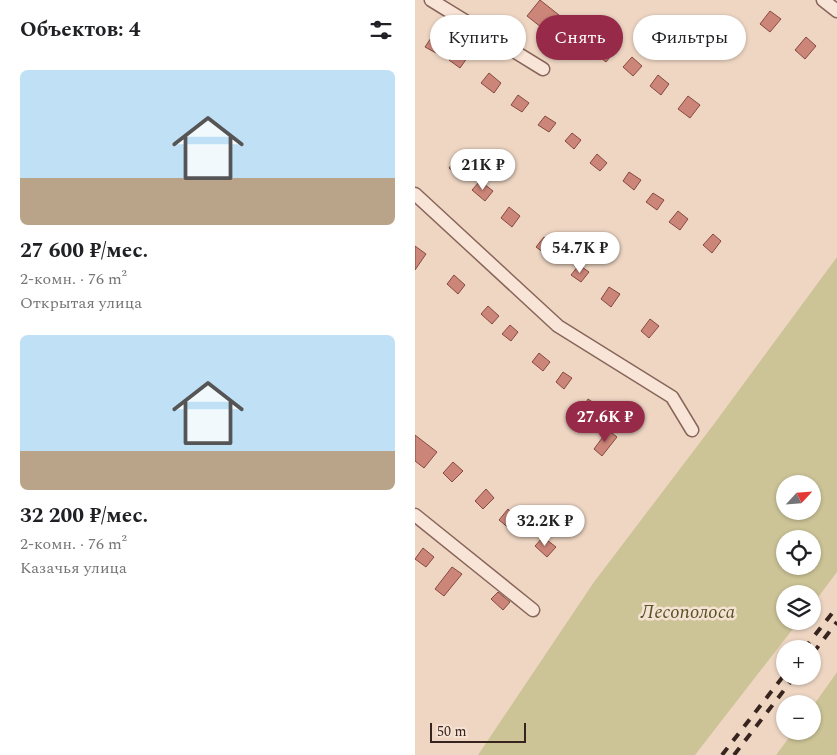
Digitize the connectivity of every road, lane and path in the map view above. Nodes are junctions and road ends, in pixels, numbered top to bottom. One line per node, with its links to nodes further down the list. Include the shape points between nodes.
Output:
1 (431, 0): 4 (street)
2 (823, 0): 3 (street)
3 (837, 11)
4 (543, 69)
5 (415, 194): 6 (street, via 558,326 672,397)
6 (692, 430)
7 (415, 515): 8 (street)
8 (533, 610)

